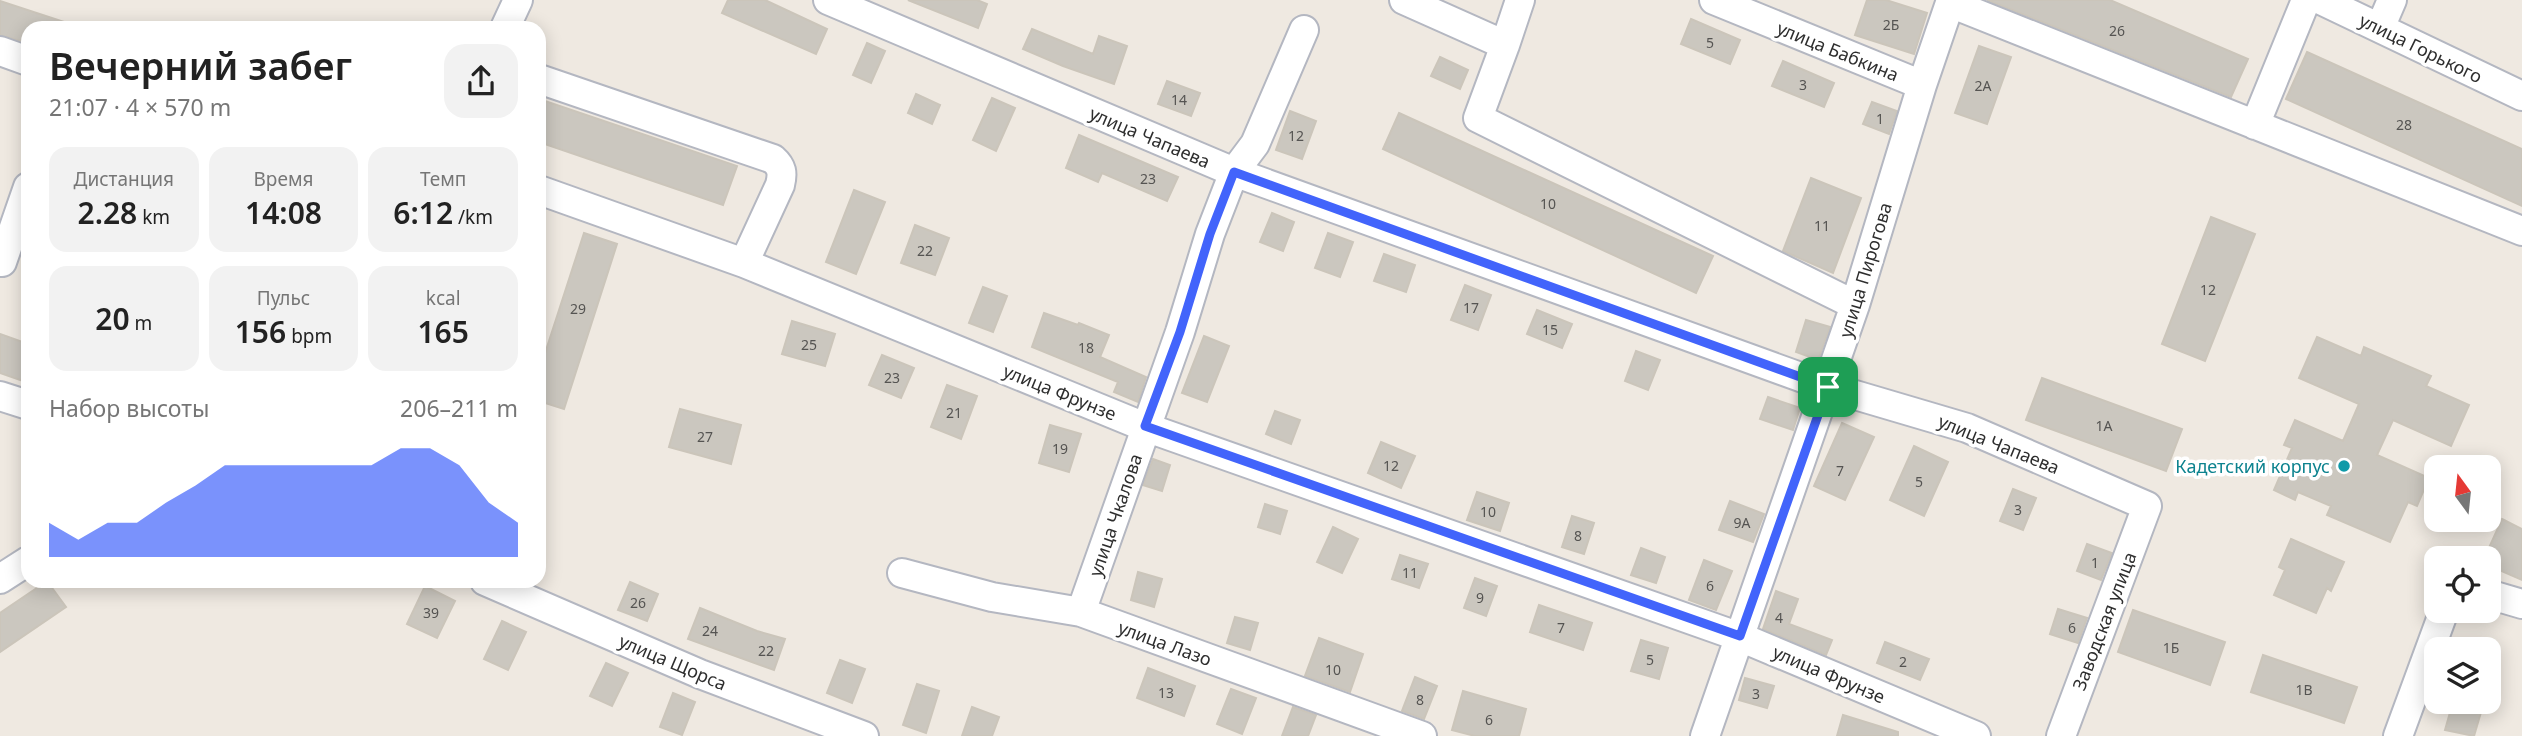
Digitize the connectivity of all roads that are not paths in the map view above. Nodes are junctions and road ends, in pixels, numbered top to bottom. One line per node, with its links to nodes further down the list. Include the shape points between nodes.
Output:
1 (518, 0): 10 (street)
2 (828, 0): 20 (street, улица Чапаева)
3 (1404, 0): 13 (street)
4 (1520, 0): 13 (street)
5 (1714, 0): 17 (street, улица Бабкина)
6 (2306, 0): 19 (street)
7 (2321, 0): 11 (street, улица Горького)
8 (2392, 0): 11 (street)
9 (1951, 2): 17 (street, улица Пирогова); 19 (street)
10 (508, 21)
11 (2380, 28): 18 (street, улица Горького)
12 (1304, 30): 20 (street, улица Чкалова, via 1255,144)
13 (1505, 45): 26 (street, via 1478,118)
14 (0, 51): 15 (street)
15 (21, 58)
16 (546, 81): 25 (street, via 779,164 783,174 780,185)
17 (1922, 85): 26 (street, улица Пирогова)
18 (2522, 96)
19 (2255, 125): 23 (street)
20 (1234, 172): 27 (street, улица Чапаева); 30 (street, улица Чкалова)
21 (546, 192): 25 (street, улица Фрунзе)
22 (21, 207): 24 (street)
23 (2522, 231)
24 (0, 261)
25 (744, 263): 30 (street, улица Фрунзе)
26 (1855, 305): 27 (street, улица Пирогова)
27 (1828, 387): 31 (street, улица Чапаева, via 1967,428); 40 (street, улица Пирогова)
28 (0, 396): 29 (street)
29 (21, 403)
30 (1145, 426): 38 (street, улица Чкалова); 40 (street, улица Фрунзе)
31 (2147, 506): 45 (street, Заводская улица)
32 (21, 566): 34 (street)
33 (902, 573): 38 (street, улица Лазо, via 992,597)
34 (0, 579)
35 (501, 588): 41 (street, улица Щорса, via 700,674)
36 (2501, 598): 37 (street)
37 (2522, 604)
38 (1081, 612): 42 (street, улица Лазо)
39 (2440, 623): 46 (street)
40 (1740, 636): 43 (street, улица Пирогова); 44 (street, улица Фрунзе)
41 (864, 736)
42 (1422, 736)
43 (1705, 736)
44 (1976, 736)
45 (2061, 736)
46 (2398, 736)

